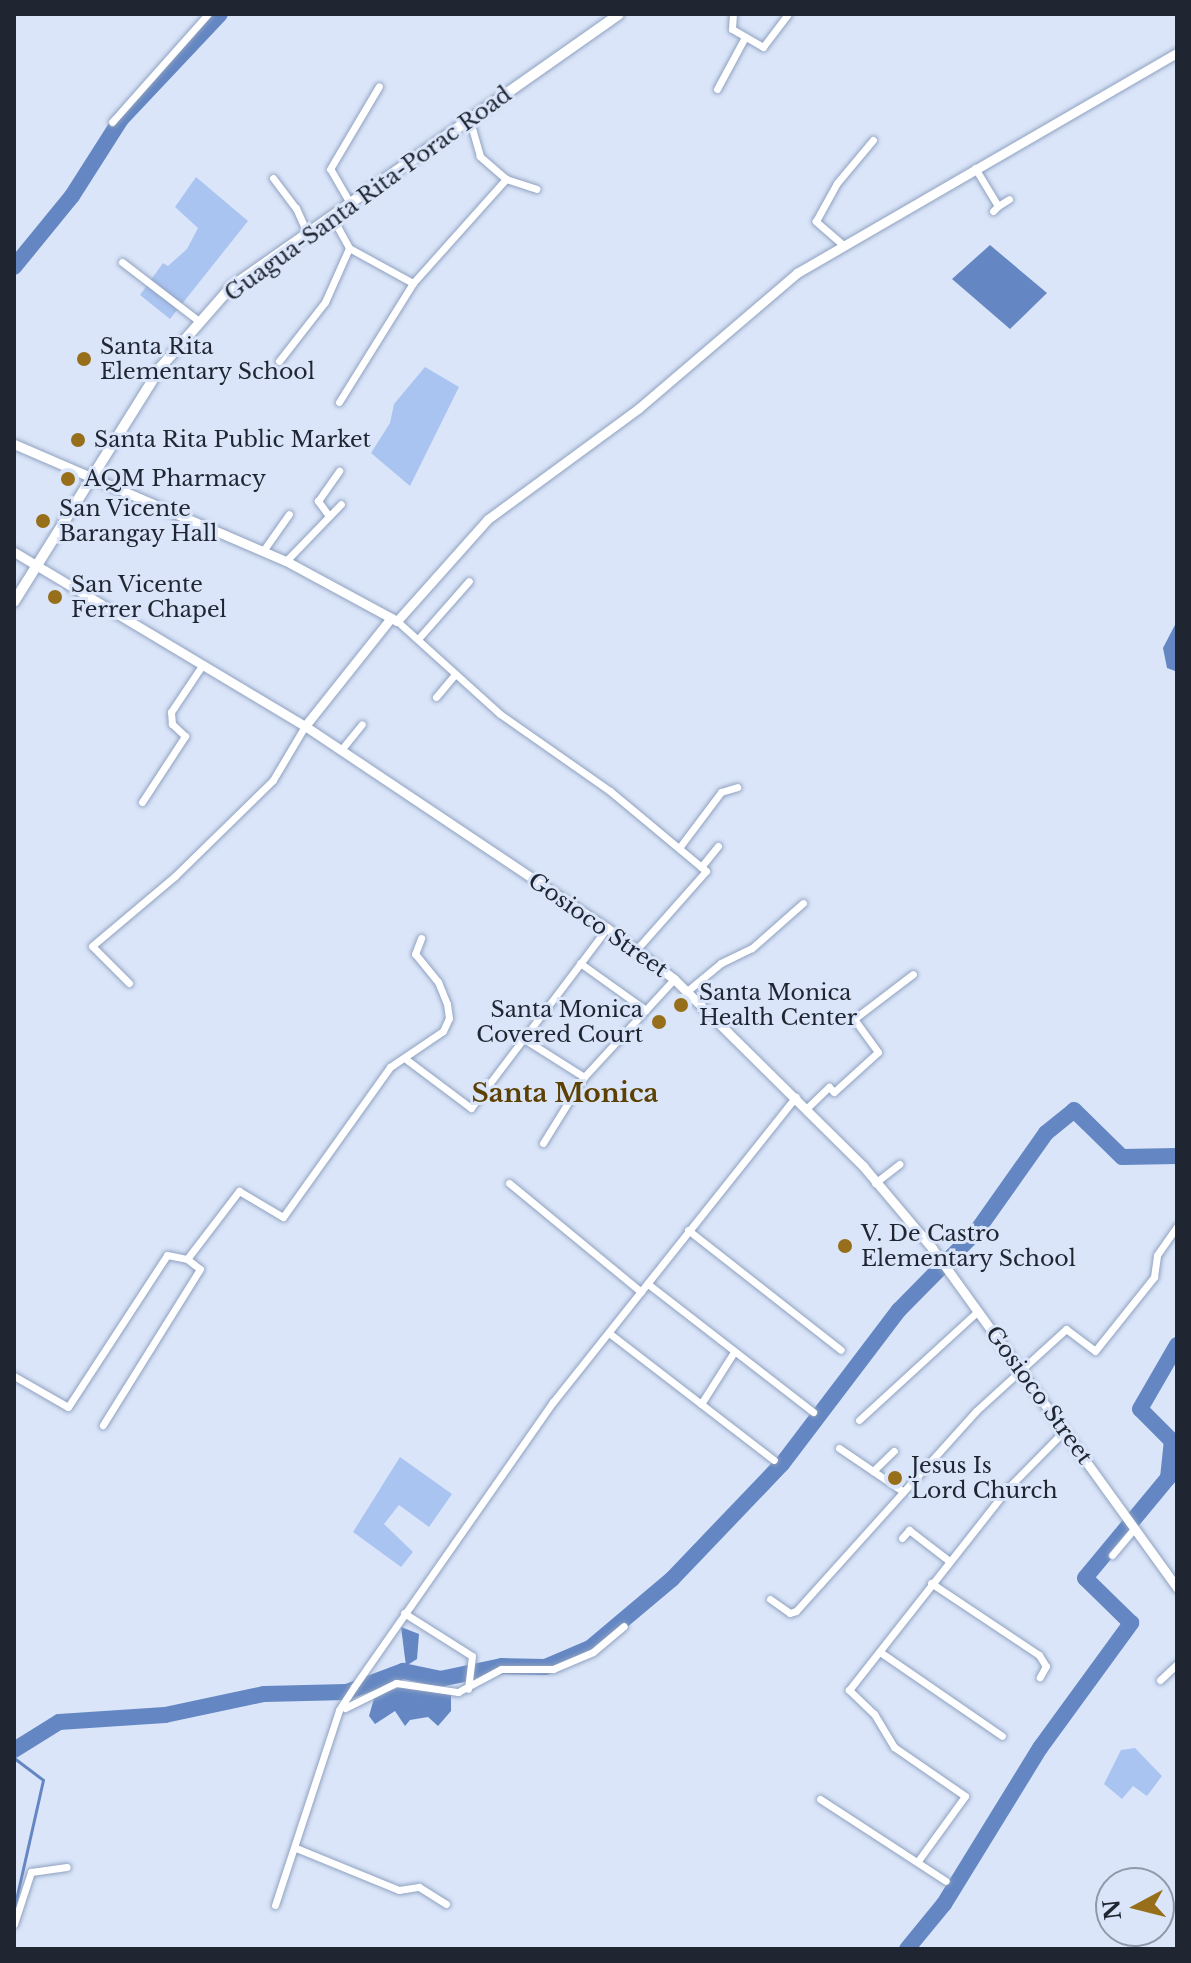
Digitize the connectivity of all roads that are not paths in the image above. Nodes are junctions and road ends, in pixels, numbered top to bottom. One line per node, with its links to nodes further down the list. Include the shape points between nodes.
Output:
1 (208, 14): 10 (street)
2 (619, 14): 9 (main road, Guagua-Santa Rita-Porac Road)
3 (733, 14): 5 (street, via 732,29)
4 (788, 14): 5 (street, via 763,47)
5 (745, 37): 8 (street)
6 (1177, 53): 12 (street)
7 (379, 86): 17 (street, via 330,169)
8 (717, 89)
9 (470, 121): 14 (street, via 480,156); 17 (main road, Guagua-Santa Rita-Porac Road)
10 (112, 122)
11 (873, 140): 20 (street, via 837,183 816,221)
12 (975, 168): 16 (street, via 996,208); 20 (street)
13 (273, 178): 19 (street)
14 (506, 179): 15 (street); 23 (street)
15 (536, 189)
16 (1009, 199)
17 (350, 203): 18 (main road, Guagua-Santa Rita-Porac Road)
18 (332, 217): 19 (main road, Guagua-Santa Rita-Porac Road); 21 (street)
19 (307, 233): 24 (main road, Guagua-Santa Rita-Porac Road, via 231,287)
20 (842, 244): 39 (street, via 797,273 639,408 488,519)
21 (349, 248): 23 (street); 25 (street, via 325,302)
22 (122, 262): 24 (street)
23 (413, 283): 26 (street)
24 (199, 321): 29 (main road, Guagua-Santa Rita-Porac Road, via 160,368)
25 (279, 361)
26 (339, 402)
27 (14, 444): 29 (street)
28 (339, 471): 32 (street, via 318,501)
29 (87, 479): 33 (street); 36 (main road, Guagua-Santa Rita-Porac Road)
30 (341, 504): 32 (street)
31 (289, 514): 33 (street)
32 (329, 516): 35 (street)
33 (263, 551): 35 (street)
34 (14, 552): 36 (street, Gosioco Street)
35 (286, 561): 39 (street)
36 (35, 567): 38 (main road, Guagua-Santa Rita-Porac Road); 41 (street, Gosioco Street)
37 (469, 581): 40 (street)
38 (14, 602)
39 (394, 619): 40 (street); 45 (street)
40 (418, 639): 42 (street)
41 (201, 667): 45 (street, Gosioco Street); 48 (street, via 171,712 172,724 185,736)
42 (455, 674): 43 (street); 50 (street)
43 (436, 697)
44 (362, 724): 46 (street)
45 (305, 726): 46 (street, Gosioco Street); 59 (street, via 273,780 175,876 92,946)
46 (341, 750): 53 (street, Gosioco Street)
47 (737, 787): 50 (street, via 721,792)
48 (142, 802)
49 (718, 846): 51 (street)
50 (679, 848): 51 (street)
51 (701, 867): 55 (street, via 706,871)
52 (803, 903): 60 (street, via 752,948 721,963)
53 (607, 928): 55 (street, Gosioco Street); 56 (street)
54 (421, 938): 63 (street, via 415,954 438,982 449,1018 443,1031)
55 (636, 950): 58 (street, Gosioco Street)
56 (580, 963): 61 (street); 62 (street)
57 (913, 974): 66 (street, via 854,1019 878,1052 834,1092 829,1087)
58 (674, 979): 60 (street, Gosioco Street); 61 (street)
59 (129, 983)
60 (686, 992): 65 (street, Gosioco Street)
61 (646, 1010): 64 (street)
62 (524, 1039): 63 (street, via 471,1108); 64 (street)
63 (407, 1060): 73 (street, via 382,1077 283,1217 243,1191 235,1193)
64 (584, 1077): 67 (street)
65 (796, 1097): 66 (street, Gosioco Street); 72 (street)
66 (806, 1109): 70 (street, Gosioco Street)
67 (543, 1143)
68 (899, 1164): 70 (street)
69 (509, 1183): 75 (street)
70 (875, 1183): 76 (street, Gosioco Street)
71 (1177, 1226): 80 (street, via 1157,1255 1154,1277 1095,1351 1066,1329)
72 (688, 1230): 74 (street); 78 (street)
73 (187, 1259): 81 (street, via 167,1255 68,1407); 85 (street, via 200,1269)
74 (648, 1284): 75 (street); 79 (street)
75 (641, 1292): 77 (street)
76 (978, 1311): 80 (street, Gosioco Street); 84 (street)
77 (609, 1333): 82 (street); 99 (street, via 553,1402)
78 (841, 1350)
79 (734, 1352): 82 (street); 83 (street)
80 (1021, 1368): 86 (street, Gosioco Street); 91 (street)
81 (14, 1376)
82 (701, 1404): 89 (street)
83 (813, 1412)
84 (859, 1420)
85 (103, 1425)
86 (1065, 1430): 92 (street, Gosioco Street); 95 (street)
87 (839, 1448): 90 (street)
88 (894, 1451): 90 (street)
89 (774, 1460)
90 (873, 1471): 91 (street)
91 (901, 1490): 98 (street, via 796,1611 790,1613)
92 (1133, 1525): 94 (street); 97 (street, Gosioco Street)
93 (902, 1538): 95 (street, via 909,1530)
94 (1112, 1555)
95 (948, 1560): 96 (street)
96 (931, 1583): 101 (street); 103 (street, via 1046,1661)
97 (1177, 1588)
98 (770, 1599)
99 (404, 1613): 105 (street, via 472,1656); 106 (street)
100 (624, 1626): 105 (street, via 593,1652 564,1666 530,1672 501,1669)
101 (880, 1652): 107 (street); 110 (street, via 849,1690 904,1756 965,1796)
102 (1177, 1664): 104 (street)
103 (1040, 1677)
104 (1160, 1680)
105 (468, 1690): 106 (street, via 396,1683)
106 (346, 1704): 109 (street, via 339,1710)
107 (1002, 1736)
108 (820, 1799): 110 (street)
109 (296, 1848): 113 (street, via 399,1890 419,1887); 114 (street)
110 (918, 1861): 112 (street)
111 (67, 1867): 115 (street, via 31,1872)
112 (946, 1881)
113 (446, 1904)
114 (275, 1905)
115 (15, 1912): 116 (street)
116 (14, 1924)

